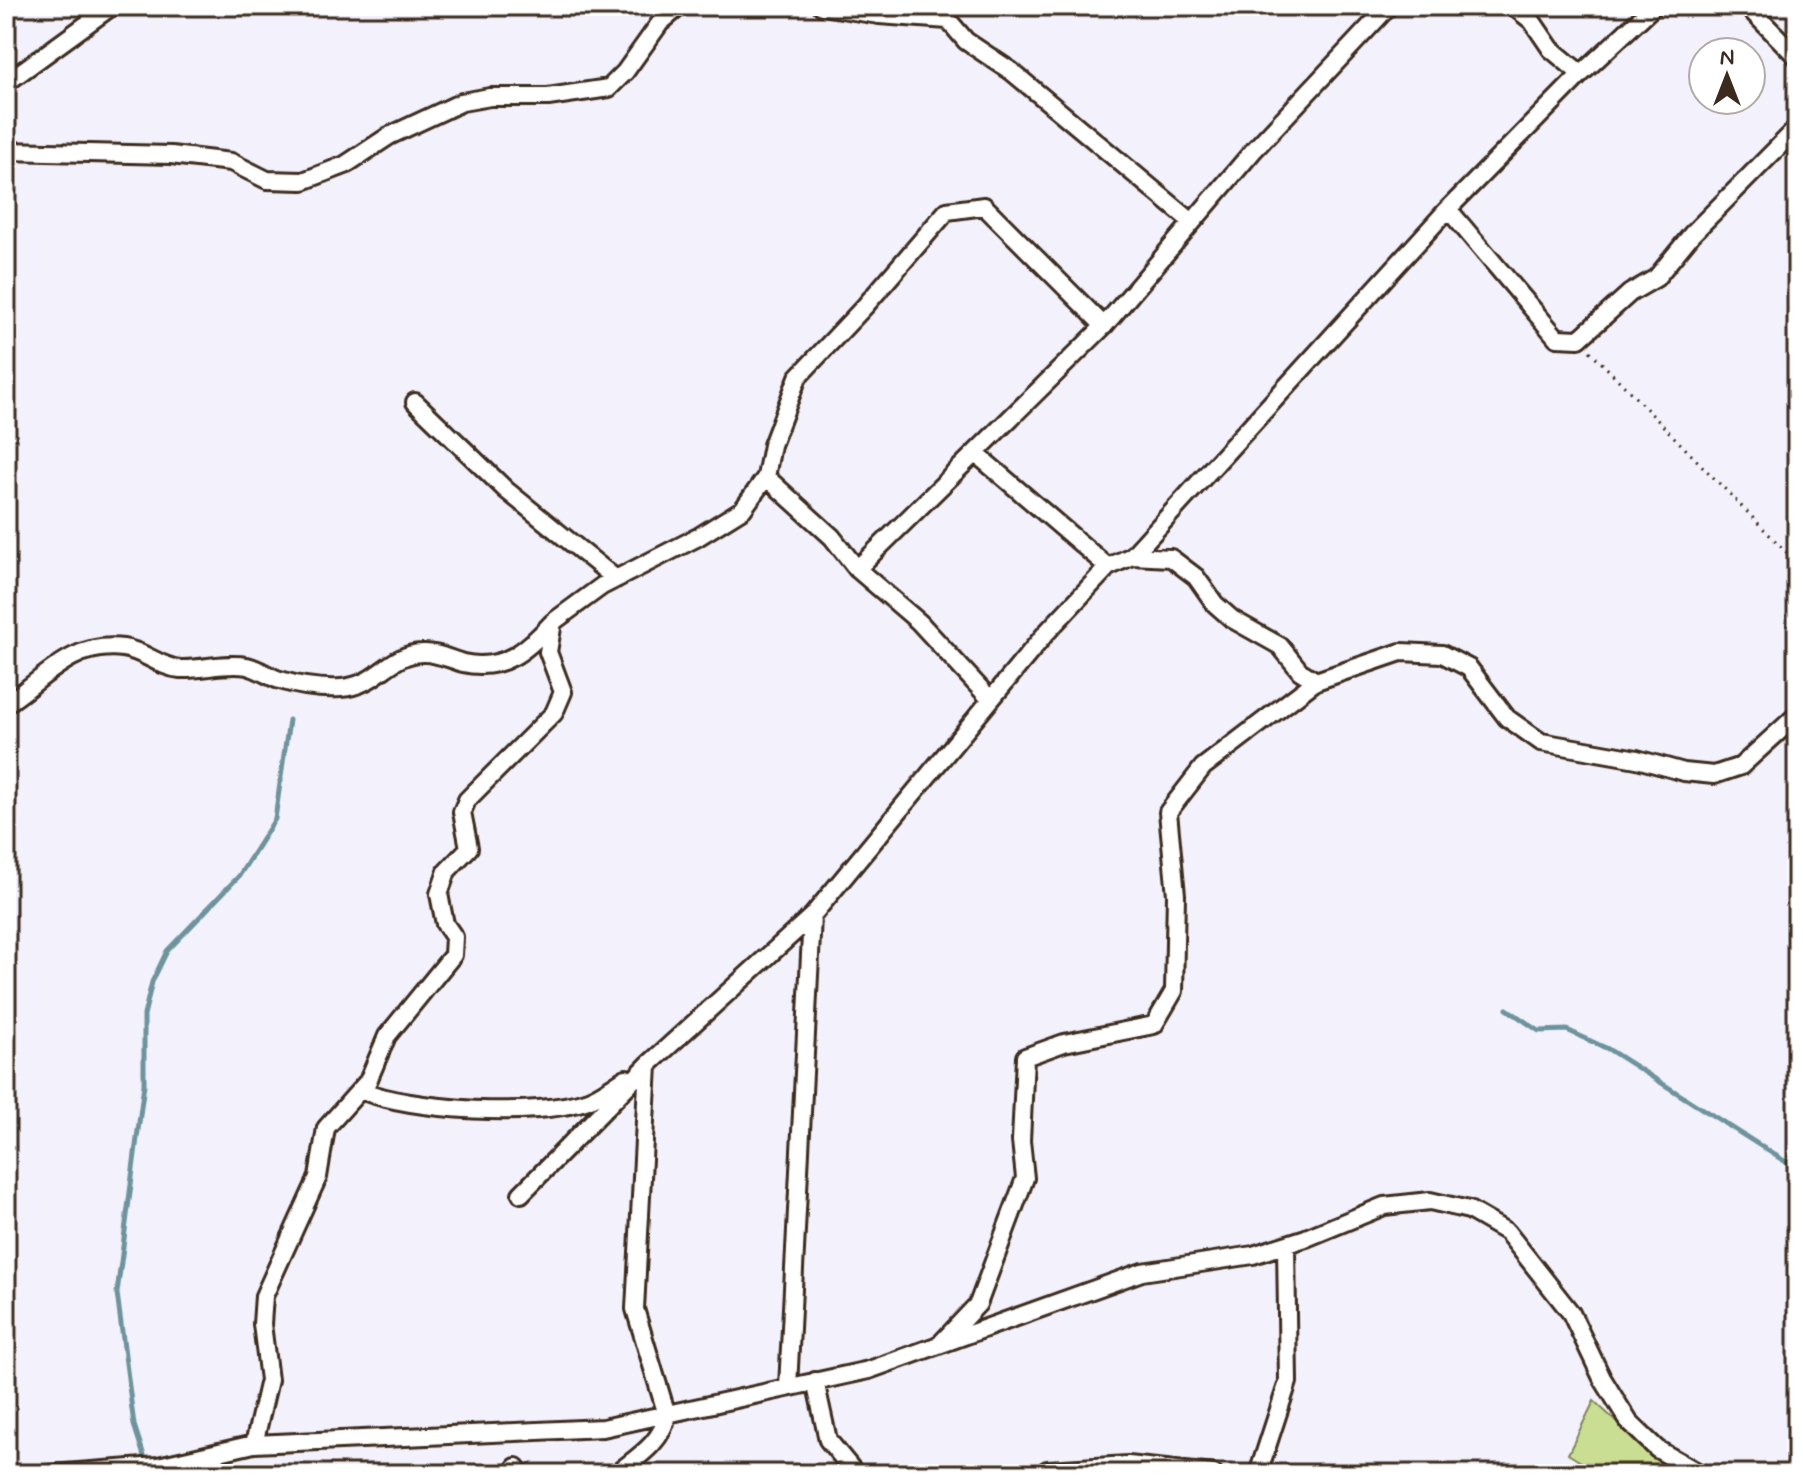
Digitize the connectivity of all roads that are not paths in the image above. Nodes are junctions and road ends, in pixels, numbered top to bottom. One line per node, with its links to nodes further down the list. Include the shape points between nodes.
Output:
1 (112, 6): 10 (street)
2 (680, 6): 12 (street, via 609,88 462,102 389,136 345,165 303,181 267,180 231,162 171,155)
3 (822, 6): 14 (street, via 948,20 966,41 1011,71)
4 (1389, 6): 14 (street)
5 (1513, 6): 9 (street)
6 (1654, 6): 9 (street)
7 (1747, 6): 8 (street)
8 (1797, 57)
9 (1581, 74): 13 (street)
10 (6, 83)
11 (1797, 128): 13 (street, via 1656,278 1630,293 1579,339 1557,338)
12 (6, 151)
13 (1448, 209): 19 (street)
14 (1192, 222): 15 (street)
15 (1104, 326): 17 (street); 18 (street, via 984,206 947,211 798,377 772,445)
16 (415, 402): 22 (street, via 506,490)
17 (975, 453): 20 (street); 21 (street)
18 (766, 477): 21 (street, via 832,537); 22 (street, via 743,509)
19 (1132, 556): 20 (street); 24 (street, via 1171,558 1196,577 1232,619 1280,646)
20 (1108, 567): 25 (street)
21 (857, 569): 25 (street, via 919,622)
22 (616, 579): 23 (street)
23 (553, 622): 26 (street, via 506,661 486,666 421,653 394,661 362,686 339,689 279,680 244,666 182,669 122,648 96,650 68,656); 30 (street, via 548,652 563,692 554,713 467,800 462,812 469,848 447,871 439,894 456,947 387,1036)
24 (1316, 681): 27 (street, via 1401,652 1442,654 1469,668 1507,718 1541,742 1699,774 1741,766); 33 (street, via 1203,767 1168,812 1176,895 1174,991 1154,1025 1064,1043 1025,1057 1025,1178 978,1304)
25 (990, 699): 28 (street)
26 (6, 704)
27 (1797, 715)
28 (812, 916): 29 (street); 35 (street)
29 (648, 1065): 30 (street, via 589,1099 564,1105 487,1110 432,1106); 31 (street); 36 (street, via 635,1309)
30 (361, 1090): 37 (street, via 326,1128 318,1177 264,1296 269,1380)
31 (521, 1194)
32 (1286, 1245): 33 (street, via 1142,1272); 43 (street, via 1288,1382); 44 (street, via 1384,1206 1430,1201 1469,1210 1507,1232 1571,1313 1629,1422 1657,1449)
33 (938, 1347): 34 (street)
34 (815, 1381): 35 (street); 40 (street, via 828,1440)
35 (788, 1387): 36 (street)
36 (667, 1415): 37 (street, via 548,1432); 39 (street, via 665,1429 654,1443)
37 (254, 1444): 38 (street, via 158,1466)
38 (51, 1474)
39 (616, 1474)
40 (856, 1474)
41 (1042, 1474): 42 (street, via 1128,1465)
42 (1214, 1474)
43 (1258, 1474)
44 (1701, 1474)

